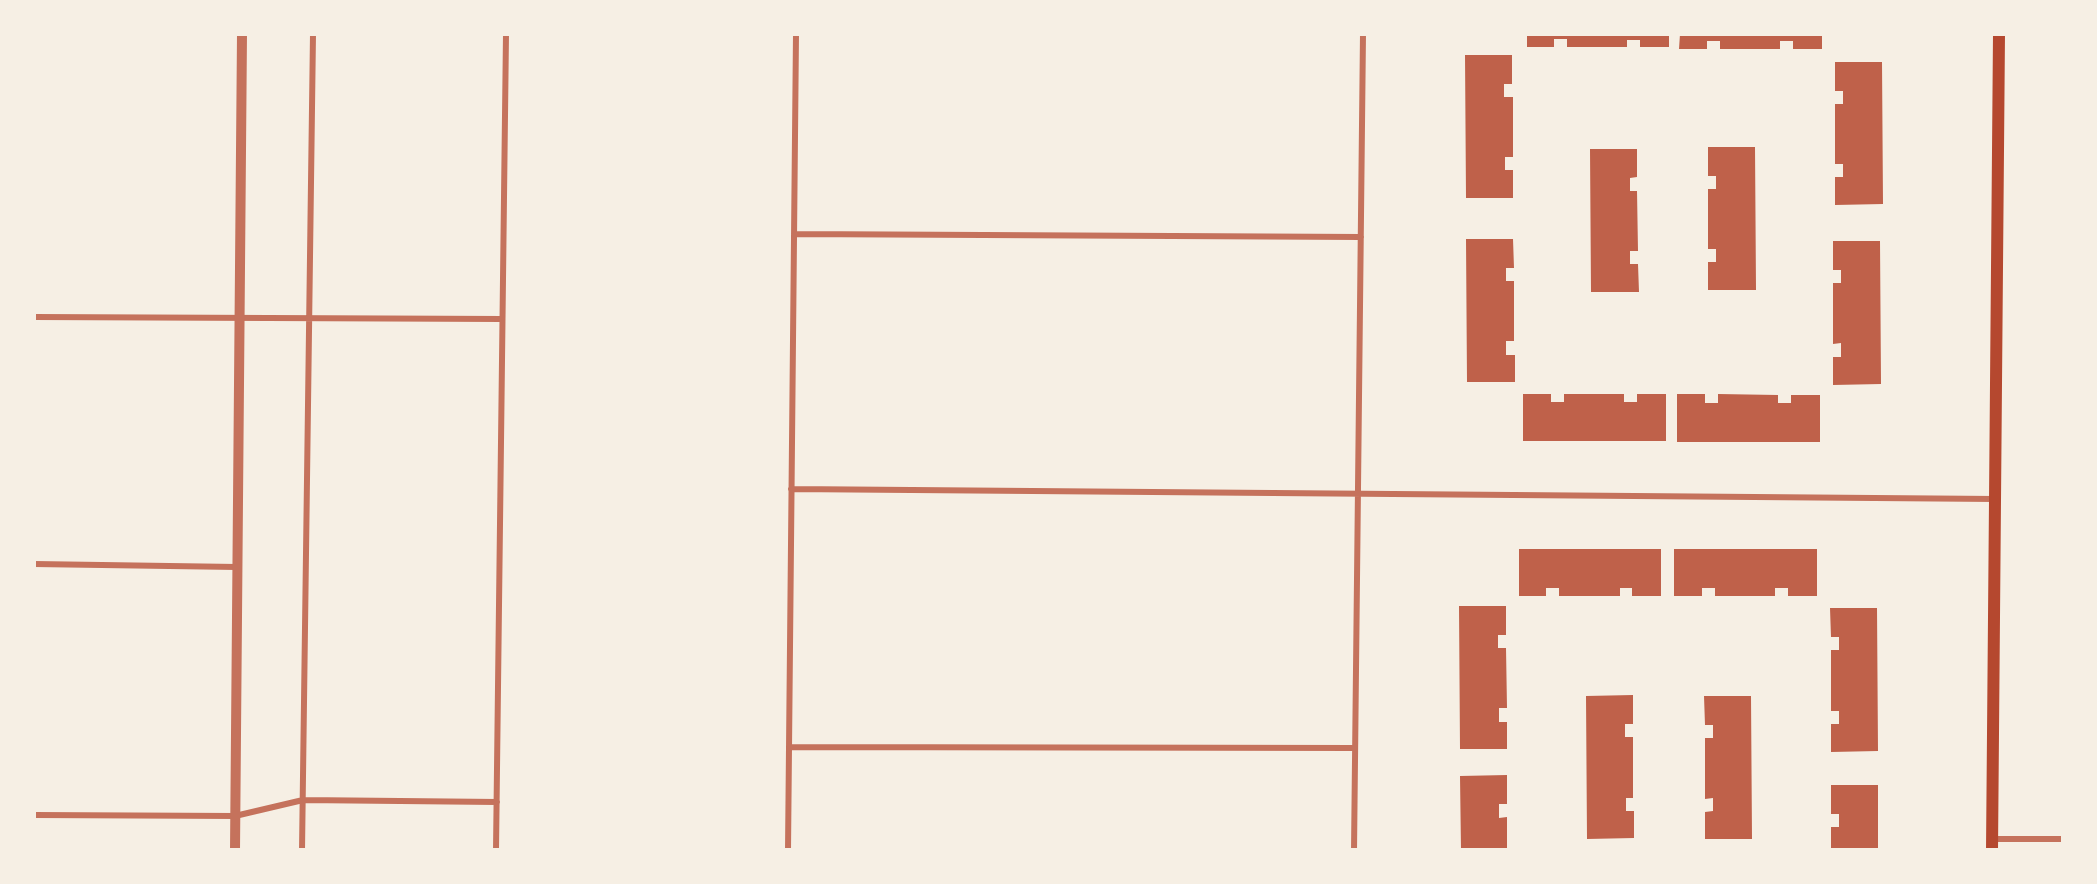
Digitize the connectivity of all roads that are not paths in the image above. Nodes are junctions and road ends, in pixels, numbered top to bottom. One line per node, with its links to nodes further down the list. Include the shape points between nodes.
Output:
1 (242, 34): 11 (street)
2 (313, 34): 12 (street)
3 (506, 34): 10 (street)
4 (796, 34): 7 (street)
5 (1363, 34): 8 (street)
6 (1999, 34): 15 (main road)
7 (794, 234): 8 (street); 13 (street)
8 (1361, 237): 14 (street)
9 (34, 317): 11 (street)
10 (502, 319): 12 (street); 21 (street)
11 (240, 320): 12 (street); 17 (street)
12 (309, 320): 20 (street)
13 (791, 489): 14 (street); 18 (street)
14 (1358, 494): 15 (street); 19 (street)
15 (1995, 499): 25 (main road)
16 (34, 564): 17 (street)
17 (237, 567): 23 (street)
18 (789, 747): 19 (street); 29 (street)
19 (1356, 748): 30 (street)
20 (303, 800): 21 (street); 23 (street); 27 (street)
21 (497, 802): 28 (street)
22 (34, 815): 23 (street)
23 (235, 816): 26 (street)
24 (2062, 839): 25 (street)
25 (1992, 844)
26 (235, 849)
27 (302, 849)
28 (496, 849)
29 (788, 849)
30 (1354, 849)

